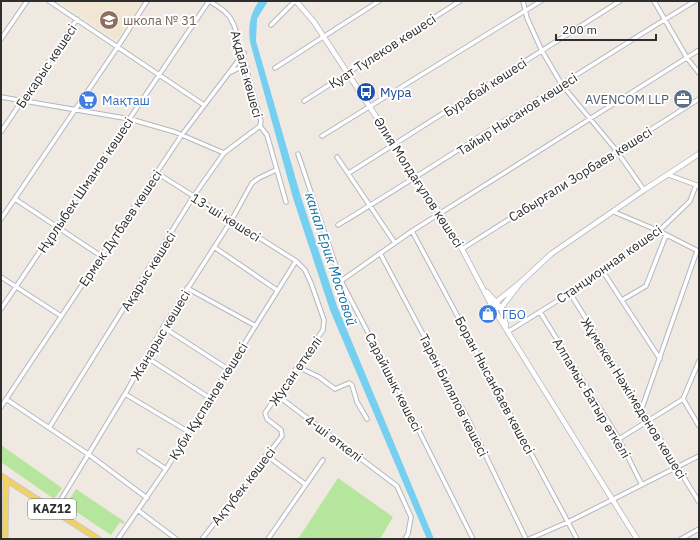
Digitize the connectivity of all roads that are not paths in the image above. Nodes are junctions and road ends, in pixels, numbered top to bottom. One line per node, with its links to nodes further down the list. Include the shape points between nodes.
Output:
1 (27, 1): 18 (street)
2 (49, 1): 14 (street)
3 (147, 1): 21 (street)
4 (209, 1): 24 (street, Ақдала көшесі, via 231,16); 31 (street, Нұрлыбек Шманов көшесі)
5 (296, 1): 16 (street); 19 (main road, Әлия Молдағұлов көшесі)
6 (379, 1): 19 (street)
7 (460, 1): 29 (street, Қуат Түлеков көшесі)
8 (523, 1): 13 (street)
9 (542, 1): 13 (street)
10 (620, 1): 23 (street, Бурабай көшесi)
11 (654, 1): 15 (street)
12 (695, 1): 15 (street, Тайыр Нысанов көшесi)
13 (526, 11): 23 (street); 38 (street)
14 (77, 19): 21 (street); 35 (street, Бекарыс көшесі)
15 (666, 19): 25 (street); 32 (street, Тайыр Нысанов көшесi)
16 (271, 25)
17 (1, 29): 18 (street)
18 (5, 32): 20 (street)
19 (325, 37): 27 (street); 29 (main road, Әлия Молдағұлов көшесі)
20 (1, 39)
21 (118, 48): 31 (street); 39 (street)
22 (699, 50): 25 (street)
23 (542, 51): 32 (street); 46 (street, Бурабай көшесi)
24 (244, 53): 26 (street, Ақдала көшесі); 28 (street, Ермек Дүтбаев көшесi)
25 (687, 58): 30 (street); 41 (street)
26 (248, 68): 28 (street, via 239,68); 42 (street, Ақдала көшесі)
27 (275, 68)
28 (231, 72): 37 (street, Ермек Дүтбаев көшесi)
29 (348, 72): 36 (street, Қуат Түлеков көшесі); 38 (main road, Әлия Молдағұлов көшесі)
30 (699, 74)
31 (160, 75): 37 (street); 40 (street, Нұрлыбек Шманов көшесі)
32 (562, 85): 41 (street); 56 (street, Тайыр Нысанов көшесi)
33 (1, 97): 35 (street)
34 (699, 99): 47 (street, Сабырғали Зорбаев көшесі)
35 (22, 101): 39 (street); 43 (street, Бекарыс көшесі)
36 (304, 101)
37 (204, 105): 44 (street, Ермек Дүтбаев көшесi)
38 (371, 106): 45 (street); 46 (main road, Әлия Молдағұлов көшесі)
39 (75, 110): 40 (street); 60 (street)
40 (130, 119): 44 (street); 68 (street, Нұрлыбек Шманов көшесі)
41 (590, 119): 47 (street); 64 (street)
42 (260, 126): 48 (street, Ақарыс көшесi); 52 (street, Ақдала көшесі, via 267,135)
43 (1, 132)
44 (182, 136): 48 (street); 53 (street, Ермек Дүтбаев көшесi)
45 (322, 136)
46 (395, 144): 54 (street, Бурабай көшесi); 56 (main road, Әлия Молдағұлов көшесі)
47 (616, 150): 58 (street); 74 (street, Сабырғали Зорбаев көшесі)
48 (224, 153): 59 (street, Ақарыс көшесi)
49 (298, 154): 81 (street, Сарайшық көшесі)
50 (699, 154): 55 (main road)
51 (337, 157): 54 (street)
52 (276, 170): 61 (street, Ақдала көшесі); 66 (street, Жанарыс көшесі, via 252,183)
53 (157, 173): 59 (street, 13-ші көшесi); 77 (street, Ермек Дүтбаев көшесi)
54 (349, 173): 62 (street)
55 (669, 175): 57 (street); 58 (main road)
56 (417, 177): 62 (street, Тайыр Нысанов көшесi); 64 (main road, Әлия Молдағұлов көшесі)
57 (698, 185): 70 (street, Станционная көшесі, via 690,202)
58 (644, 190): 63 (main road)
59 (194, 197): 66 (street, 13-ші көшесi); 115 (street, Ақарыс көшесi)
60 (15, 199): 65 (street); 68 (street)
61 (286, 202)
62 (371, 205): 67 (street, Тайыр Нысанов көшесi); 72 (street)
63 (614, 212): 70 (street); 87 (main road, via 551,254)
64 (440, 214): 69 (street); 74 (main road, Әлия Молдағұлов көшесі)
65 (1, 219)
66 (231, 221): 73 (street, Жанарыс көшесі); 78 (street, 13-ші көшесi)
67 (338, 225)
68 (57, 226): 77 (street); 83 (street, Нұрлыбек Шманов көшесі)
69 (412, 231): 72 (street); 135 (street, Боран Нысанбаев көшесі)
70 (659, 231): 71 (street); 79 (street, Станционная көшесі)
71 (666, 235): 75 (street); 88 (street, via 646,286)
72 (395, 243): 76 (street)
73 (214, 247): 84 (street, Жанарыс көшесі); 85 (street)
74 (462, 249): 82 (main road, Әлия Молдағұлов көшесі)
75 (698, 251): 101 (street)
76 (380, 253): 81 (street); 145 (street, Тарен Билялов көшесі, via 469,421)
77 (101, 256): 94 (street, Ермек Дүтбаев көшесi)
78 (296, 261): 85 (street, Куби Құспанов көшесi); 103 (street, Жусан өткелі, via 305,270 311,283 325,325)
79 (602, 270): 86 (street, Станционная көшесі); 88 (street)
80 (1, 277): 83 (street)
81 (341, 281): 144 (street, Сарайшық көшесі)
82 (483, 286): 87 (main road, via 497,296); 89 (main road, Әлия Молдағұлов көшесі); 90 (main road, Әлия Молдағұлов көшесі)
83 (16, 287): 92 (street, Нұрлыбек Шманов көшесі); 94 (street)
84 (187, 288): 96 (street); 98 (street, Жанарыс көшесі)
85 (277, 290): 96 (street, Куби Құспанов көшесi)
86 (570, 293): 93 (street, Станционная көшесі); 111 (street, Жұмекен Нәжімеденов көшесі)
87 (508, 296): 89 (main road); 91 (main road); 95 (main road)
88 (622, 300): 101 (street)
89 (496, 302): 90 (main road); 91 (main road, Әлия Молдағұлов көшесі)
90 (493, 308): 91 (main road); 97 (main road, Әлия Молдағұлов көшесі)
91 (500, 308): 95 (main road, Әлия Молдағұлов көшесі)
92 (1, 309)
93 (540, 312): 99 (street, Станционная көшесі); 118 (street, Алпамыс Батыр өткелі)
94 (61, 316): 108 (street, Ермек Дүтбаев көшесi)
95 (504, 316): 97 (main road, Әлия Молдағұлов көшесі)
96 (254, 325): 104 (street, Куби Құспанов көшесi)
97 (506, 326): 99 (main road, Әлия Молдағұлов көшесі)
98 (163, 327): 100 (street, Жанарыс көшесі); 104 (street)
99 (509, 331): 131 (main road, Әлия Молдағұлов көшесі)
100 (146, 357): 105 (street, Жанарыс көшесі); 107 (street)
101 (660, 359): 111 (street)
102 (699, 361): 109 (street)
103 (298, 367): 106 (street, Жусан өткелі); 112 (street, via 319,377 335,389 349,383 352,385)
104 (228, 369): 107 (street, Куби Құспанов көшесi)
105 (125, 394): 116 (street); 120 (street, Жанарыс көшесі)
106 (278, 396): 117 (street, Жусан өткелі, via 265,416); 143 (street, 4-шi өткелi, via 397,486 411,517)
107 (210, 398): 116 (street, Куби Құспанов көшесi)
108 (6, 399): 110 (street, Ермек Дүтбаев көшесi); 115 (street)
109 (683, 400): 113 (street); 114 (street)
110 (2, 404)
111 (642, 408): 113 (street, Жұмекен Нәжімеденов көшесі)
112 (367, 420)
113 (649, 420): 118 (street); 124 (street, Жұмекен Нәжімеденов көшесі)
114 (699, 426)
115 (49, 428): 120 (street)
116 (189, 432): 125 (street, Куби Құспанов көшесi)
117 (282, 433): 121 (street, Ақтүбек көшесi)
118 (619, 439): 129 (street, Алпамыс Батыр өткелі)
119 (139, 451): 125 (street)
120 (88, 454): 130 (street); 133 (street, Жанарыс көшесі)
121 (266, 455): 128 (street); 141 (street, Ақтүбек көшесi)
122 (699, 456): 124 (street)
123 (323, 460): 128 (street)
124 (677, 467): 129 (street); 132 (street, Жұмекен Нәжімеденов көшесі)
125 (166, 469): 130 (street, Куби Құспанов көшесi)
126 (1, 476): 127 (main road, KAZ12)
127 (6, 480): 133 (main road, KAZ12); 137 (main road)
128 (305, 484): 142 (street)
129 (642, 485): 131 (street)
130 (147, 498): 134 (street, Куби Құспанов көшесi)
131 (614, 499): 135 (street); 147 (main road, Әлия Молдағұлов көшесі)
132 (699, 502)
133 (54, 511): 138 (main road, KAZ12)
134 (139, 511): 139 (street, Куби Құспанов көшесi); 140 (street)
135 (568, 522): 145 (street); 146 (street, Боран Нысанбаев көшесі)
136 (699, 529): 148 (street)
137 (5, 539)
138 (98, 539)
139 (118, 539)
140 (176, 539)
141 (202, 539)
142 (268, 539)
143 (405, 539)
144 (473, 539)
145 (527, 539)
146 (577, 539)
147 (637, 539)
148 (682, 539)

